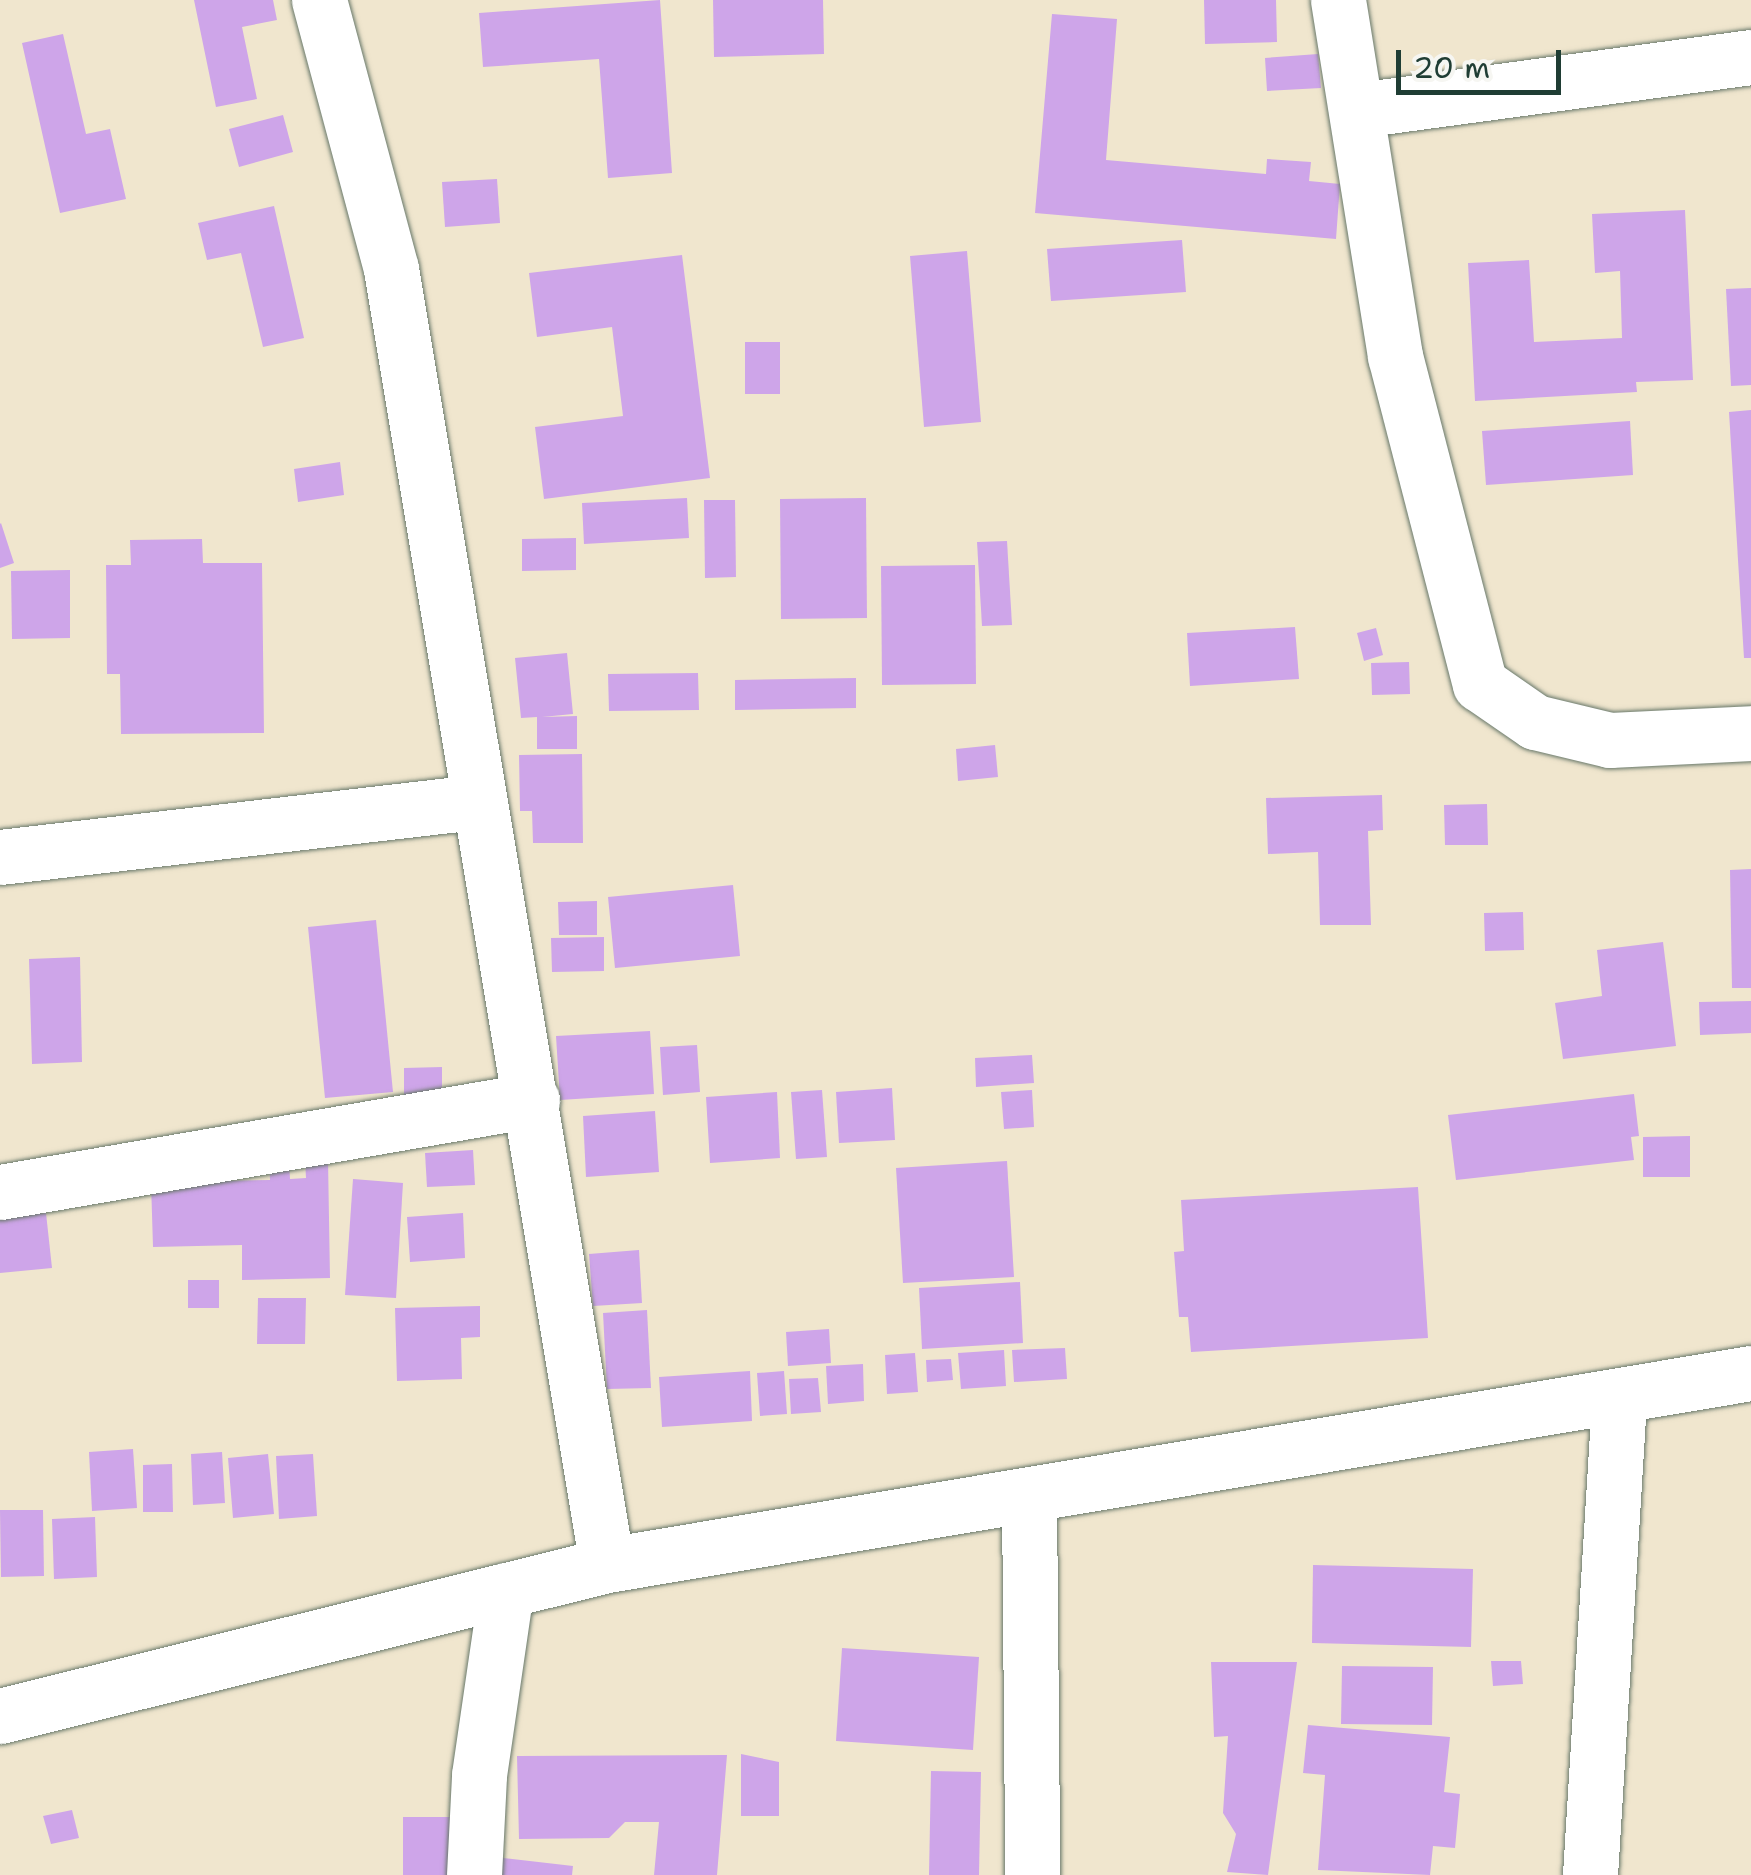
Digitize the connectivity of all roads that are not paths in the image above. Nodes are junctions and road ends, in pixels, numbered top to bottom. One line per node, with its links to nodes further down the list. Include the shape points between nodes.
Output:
1 (319, 0): 6 (street, via 391,269)
2 (1338, 0): 4 (street)
3 (1751, 57): 4 (street)
4 (1360, 110): 5 (street, via 1395,356 1480,684 1535,722 1610,740)
5 (1751, 732)
6 (477, 802): 7 (street); 8 (street)
7 (0, 857)
8 (532, 1100): 9 (street); 13 (street)
9 (0, 1192)
10 (1751, 1373): 11 (street)
11 (1619, 1397): 12 (street); 18 (street)
12 (1029, 1496): 13 (street); 17 (street)
13 (607, 1565): 14 (street)
14 (506, 1590): 15 (street); 16 (street, via 479,1775)
15 (0, 1716)
16 (474, 1875)
17 (1032, 1875)
18 (1590, 1875)

